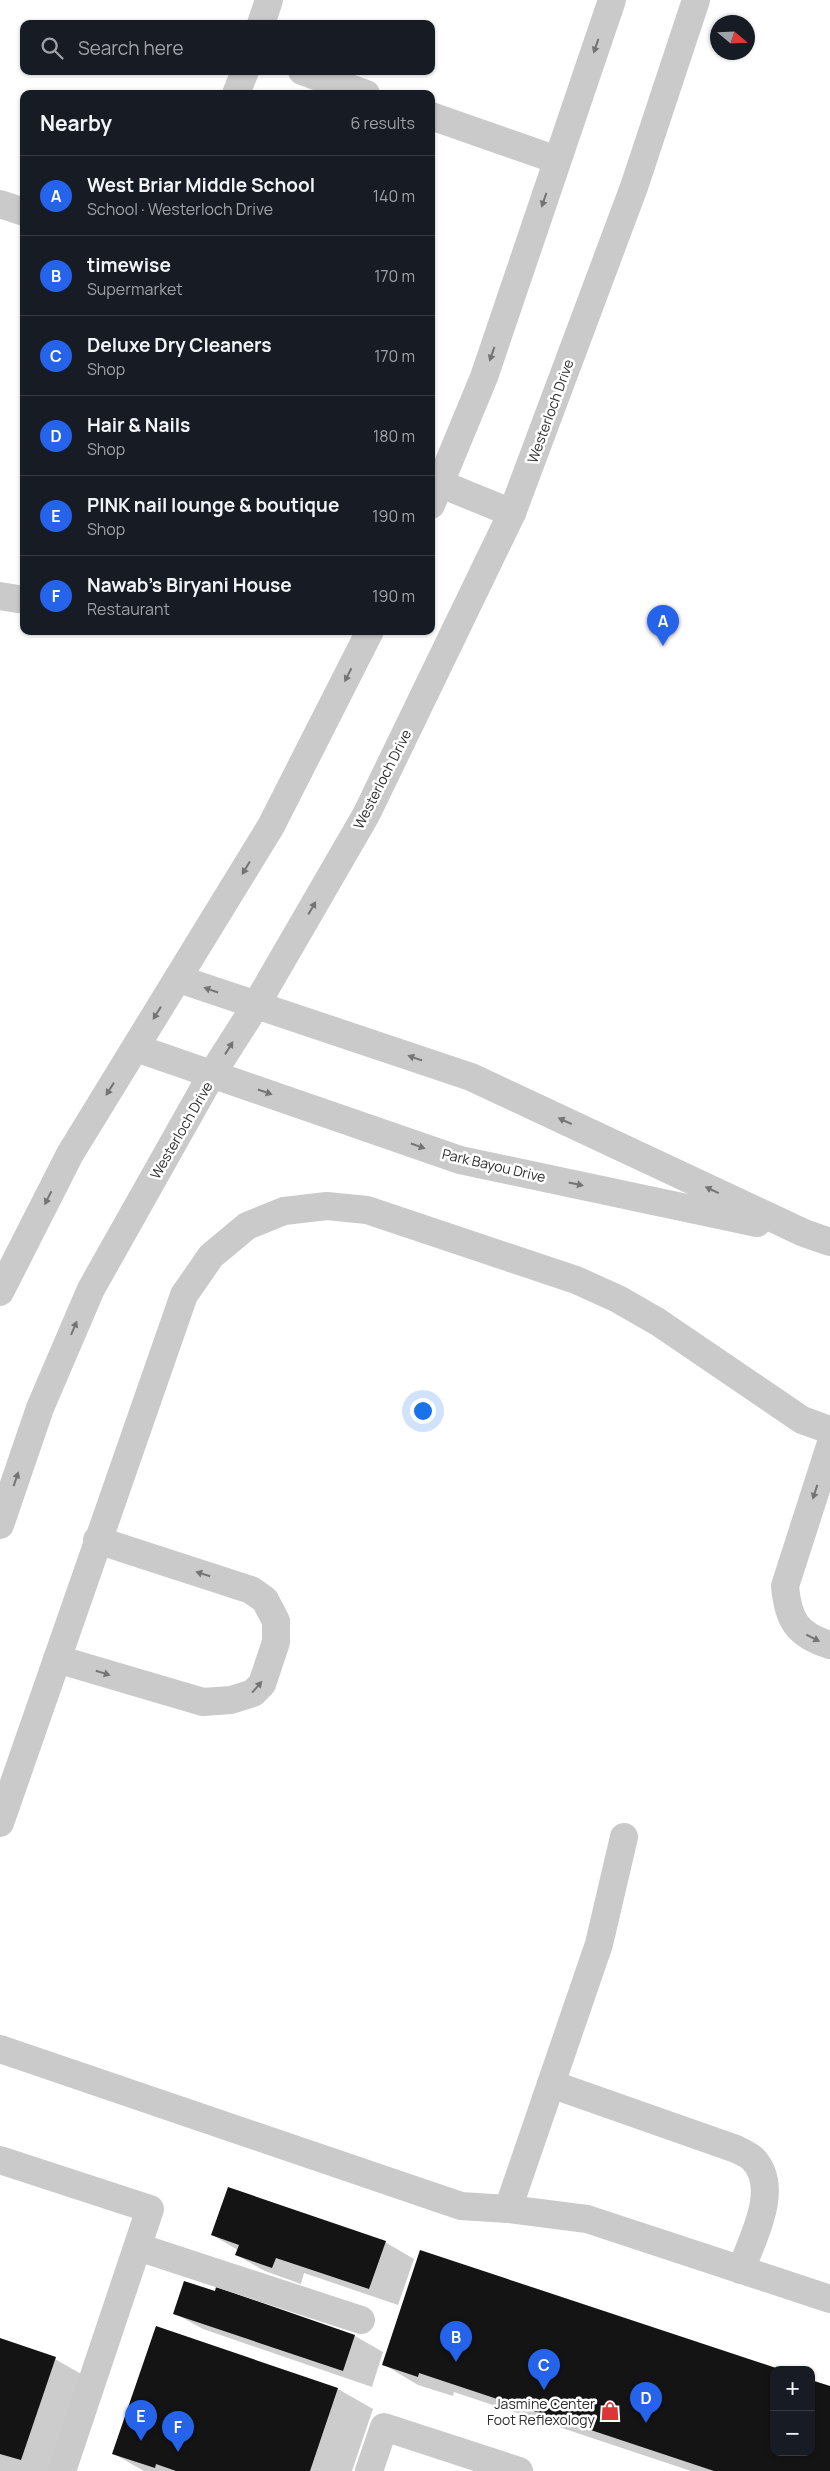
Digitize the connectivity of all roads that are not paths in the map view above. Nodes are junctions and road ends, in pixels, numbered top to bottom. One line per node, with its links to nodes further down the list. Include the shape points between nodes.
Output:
1 (269, 0): 4 (street)
2 (612, 0): 10 (street, one-way to 10)
3 (696, 0): 14 (street, Westerloch Drive, via 634,187)
4 (262, 20)
5 (243, 75): 7 (street)
6 (313, 75): 8 (street)
7 (238, 90)
8 (355, 90)
9 (435, 117): 10 (street)
10 (557, 160): 13 (street, one-way to 13, via 484,377)
11 (0, 204): 12 (street)
12 (20, 211)
13 (436, 494): 14 (street)
14 (512, 514): 17 (street, Westerloch Drive, one-way to 14, via 366,815)
15 (368, 635): 16 (street, one-way to 16, via 272,826)
16 (179, 979): 17 (street, Park Bayou Drive, one-way to 16); 18 (street, one-way to 18)
17 (256, 1005): 19 (street, Westerloch Drive, one-way to 17); 20 (street, Park Bayou Drive, one-way to 17, via 471,1077)
18 (136, 1048): 19 (street, Park Bayou Drive); 22 (street, one-way to 22, via 70,1154)
19 (212, 1074): 20 (street, Park Bayou Drive, one-way to 20, via 460,1160); 25 (street, Westerloch Drive, one-way to 19, via 40,1408 91,1289)
20 (804, 1233): 21 (street, Park Bayou Drive)
21 (830, 1242)
22 (0, 1292)
23 (830, 1430): 26 (street, via 802,1420 658,1322 576,1280 368,1210 327,1206 284,1211 247,1226 212,1256 184,1295)
24 (830, 1446): 27 (street, one-way to 27, via 785,1586 786,1606 796,1627 812,1640)
25 (0, 1525)
26 (98, 1540): 28 (street); 28 (street, one-way to 26, via 203,1702 231,1700 253,1693 262,1684 276,1642 276,1621 265,1600 252,1590)
27 (830, 1645)
28 (56, 1659): 29 (street)
29 (0, 1823)
30 (624, 1837): 32 (street, via 599,1944)
31 (0, 2049): 34 (street, via 461,2206)
32 (551, 2084): 34 (street); 36 (street, via 736,2149 753,2158 762,2172 766,2190)
33 (0, 2160): 35 (street, via 150,2209)
34 (508, 2209): 36 (street, via 587,2219)
35 (138, 2247): 38 (street); 39 (street)
36 (741, 2270): 37 (street)
37 (830, 2299)
38 (361, 2320)
39 (62, 2471)
40 (369, 2471): 41 (street, via 384,2427)
41 (519, 2471)

